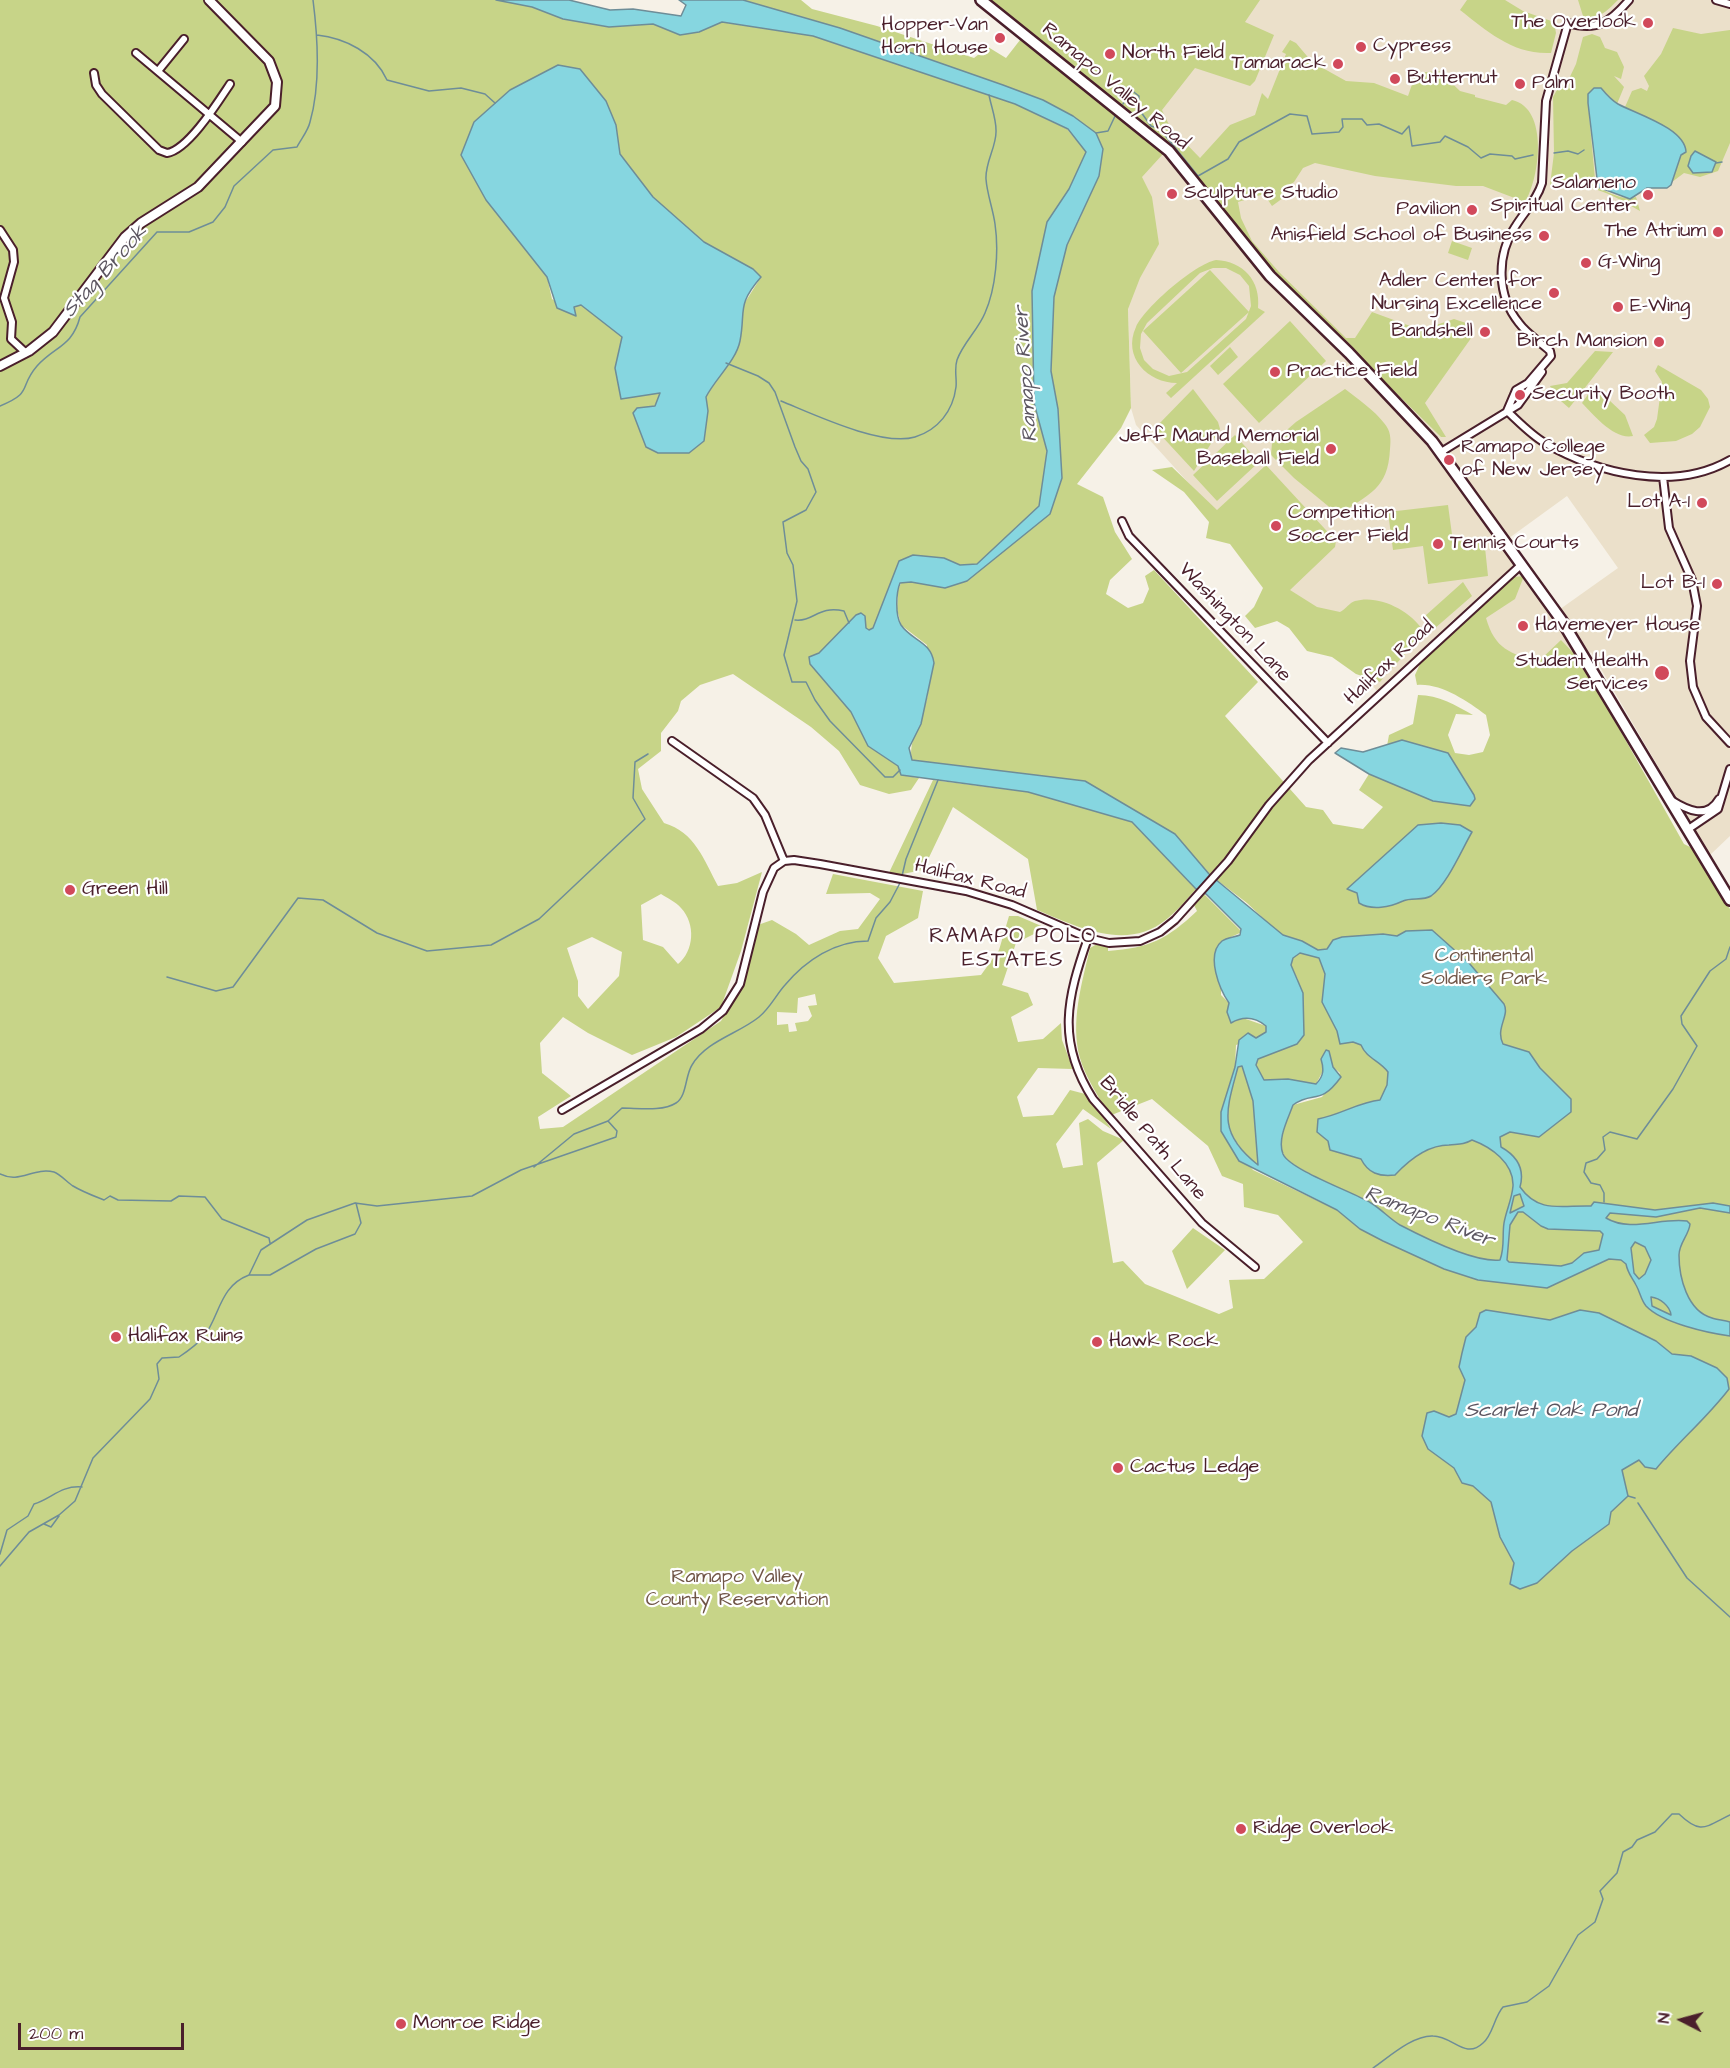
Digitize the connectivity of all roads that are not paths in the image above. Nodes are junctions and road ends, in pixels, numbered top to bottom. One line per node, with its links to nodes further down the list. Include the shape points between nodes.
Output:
1 (209, 0): 12 (street, via 265,55 277,82 275,106)
2 (981, 0): 18 (main road, Ramapo Valley Road, via 1162,144 1262,267)
3 (1629, 0): 16 (street, via 1612,19 1601,24 1568,23 1546,101 1542,183 1508,239 1502,265 1503,287 1519,323 1550,351 1550,359)
4 (1716, 0): 5 (street)
5 (1730, 4)
6 (184, 39): 8 (street)
7 (136, 53): 8 (street)
8 (158, 71): 11 (street)
9 (94, 73): 11 (street, via 102,94 164,153 176,150)
10 (230, 84): 11 (street)
11 (210, 113): 12 (street)
12 (242, 142): 14 (street, via 198,187 125,237 61,324)
13 (0, 230): 14 (street, via 13,250 14,262 4,298 12,321 11,339)
14 (26, 353): 15 (street)
15 (0, 366)
16 (1543, 368): 17 (street, via 1518,405); 17 (street, via 1516,390)
17 (1507, 411): 18 (street); 20 (street, via 1540,440 1575,458 1617,472)
18 (1441, 452): 22 (main road, Ramapo Valley Road)
19 (1730, 460): 20 (street, via 1706,471)
20 (1663, 477): 25 (street, via 1669,528 1695,595 1697,611 1690,662 1693,687 1706,717)
21 (1122, 521): 24 (street, Washington Lane, via 1129,537)
22 (1522, 564): 24 (street, Halifax Road); 28 (main road, Ramapo Valley Road, via 1595,672)
23 (672, 741): 30 (street, via 753,798 765,815)
24 (1328, 743): 32 (street, Halifax Road, via 1269,805 1215,875 1169,925 1150,937 1118,944)
25 (1730, 743)
26 (1730, 769): 27 (street)
27 (1723, 794): 28 (street, via 1711,809 1698,812 1686,810); 29 (street, via 1714,814)
28 (1668, 798): 29 (main road, Ramapo Valley Road)
29 (1687, 830): 31 (main road, Ramapo Valley Road)
30 (784, 861): 32 (street, Halifax Road, via 989,897); 33 (street, via 774,868 763,892 740,984 723,1011 701,1029)
31 (1730, 900)
32 (1088, 938): 34 (street, Bridle Path Lane, via 1068,1010 1071,1050 1080,1076 1098,1105 1202,1223)
33 (562, 1110)
34 (1255, 1267)

